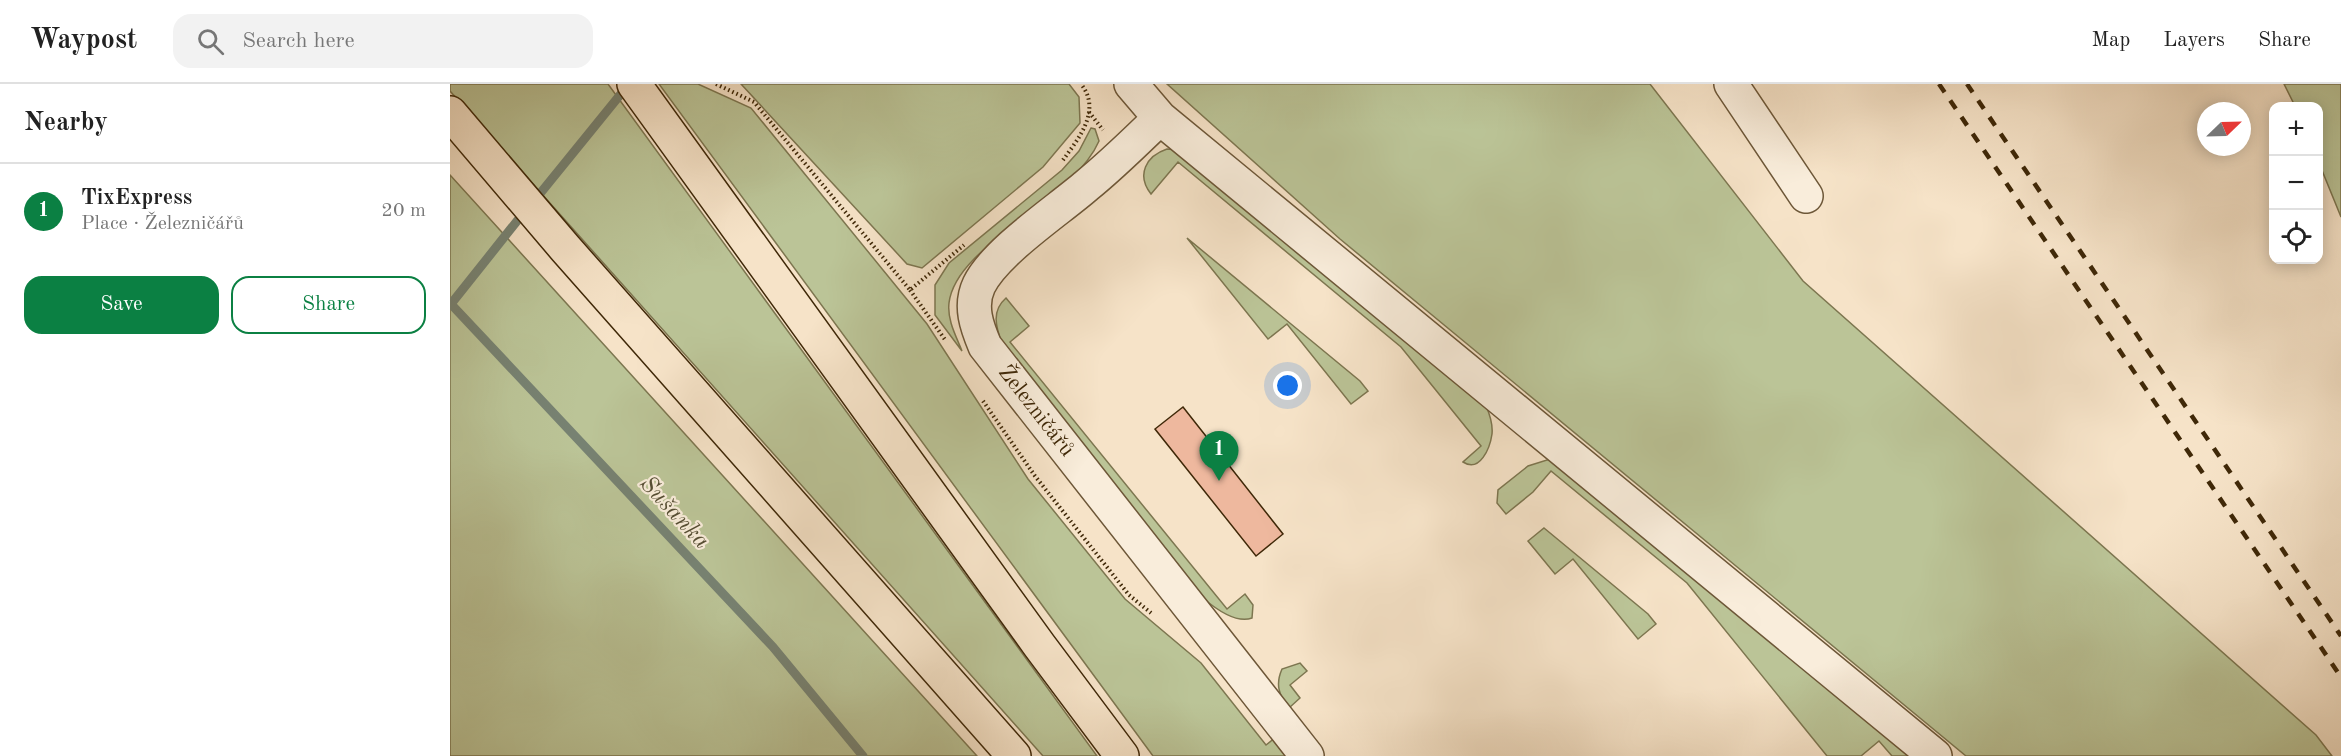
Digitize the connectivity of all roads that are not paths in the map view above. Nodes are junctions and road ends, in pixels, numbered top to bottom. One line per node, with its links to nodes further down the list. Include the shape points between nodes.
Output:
1 (634, 84): 8 (main road)
2 (1131, 84): 5 (street)
3 (1731, 84): 6 (street)
4 (450, 113): 7 (main road)
5 (1160, 118): 9 (street, Železničářů, via 993,263 978,286 974,305 976,326 986,346); 10 (street)
6 (1806, 196)
7 (1014, 756)
8 (1122, 756)
9 (1307, 756)
10 (1935, 756)

